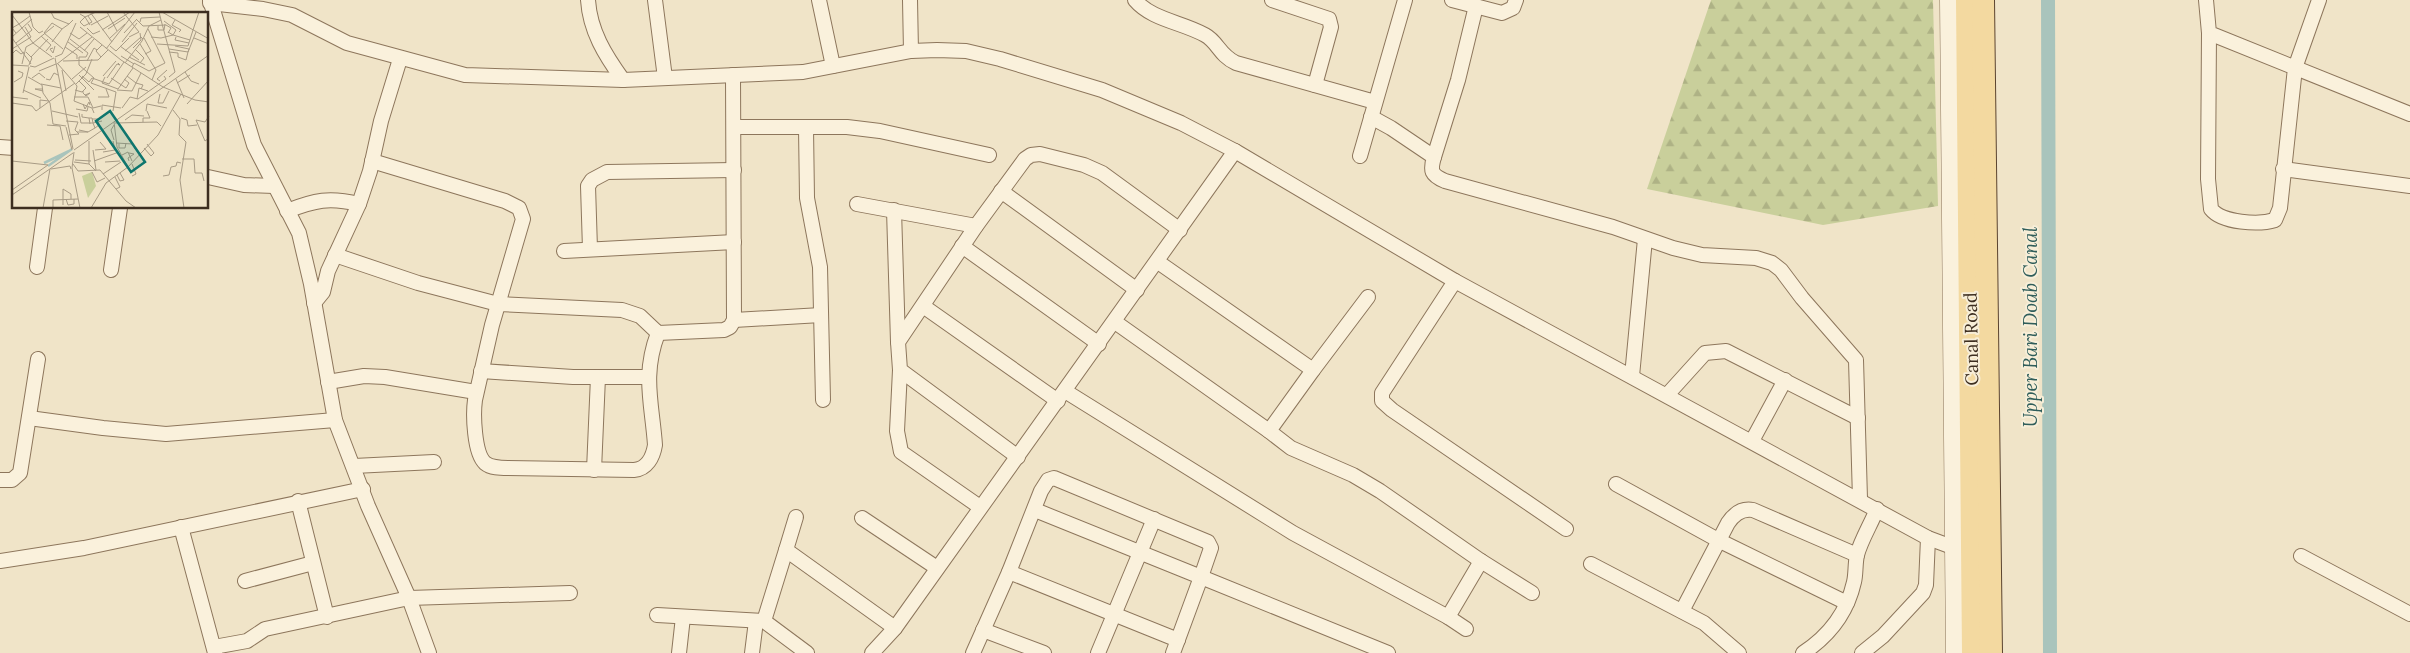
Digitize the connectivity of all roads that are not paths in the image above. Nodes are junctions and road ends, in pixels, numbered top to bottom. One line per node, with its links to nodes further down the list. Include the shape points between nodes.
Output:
1 (588, 0): 27 (street, via 596,36)
2 (656, 0): 26 (street)
3 (819, 0): 23 (street)
4 (910, 0): 21 (street)
5 (1135, 0): 28 (street, via 1155,15 1209,37 1220,53 1236,63)
6 (1272, 0): 28 (street, via 1329,19 1331,27)
7 (1405, 0): 29 (street)
8 (1452, 0): 18 (street)
9 (1516, 0): 18 (street, via 1508,12 1502,13)
10 (1949, 0): 113 (street)
11 (1957, 0): 19 (street)
12 (1967, 0): 19 (main road)
13 (1984, 0): 19 (main road)
14 (1991, 0): 19 (street)
15 (2206, 0): 20 (street)
16 (2319, 0): 24 (street)
17 (210, 2): 22 (street, via 292,15 347,43); 42 (street, via 254,145)
18 (1476, 6): 37 (street)
19 (1976, 27): 113 (main road, Canal Road)
20 (2209, 33): 24 (street); 39 (street, via 2208,179 2211,209 2220,217 2237,221 2275,220 2280,208)
21 (911, 51): 23 (street); 34 (street, via 966,51 1102,90 1181,123)
22 (400, 59): 27 (street, via 465,75); 38 (street)
23 (833, 66): 25 (street, via 803,72)
24 (2295, 68): 30 (street); 39 (street)
25 (733, 75): 26 (street); 32 (street)
26 (666, 78): 27 (street)
27 (622, 80)
28 (1315, 85): 29 (street)
29 (1375, 102): 31 (street)
30 (2410, 114)
31 (1371, 117): 36 (street); 37 (street)
32 (734, 128): 33 (street); 40 (street)
33 (806, 128): 35 (street, via 847,127 880,131); 68 (street, via 807,198 820,267)
34 (1235, 151): 52 (street); 62 (street)
35 (989, 155)
36 (1360, 156)
37 (1434, 157): 53 (street, via 1431,171 1445,181 1613,227)
38 (372, 161): 45 (street); 66 (street, via 519,208 523,219)
39 (2284, 169): 43 (street)
40 (734, 170): 54 (street); 56 (street, via 599,174 588,186)
41 (209, 177): 42 (street, via 244,185)
42 (274, 186): 50 (street)
43 (2410, 186)
44 (1001, 191): 51 (street); 52 (street, via 1025,159 1040,154 1102,173); 63 (street)
45 (359, 204): 50 (street, via 322,199); 58 (street)
46 (857, 204): 49 (street)
47 (45, 209): 60 (street)
48 (120, 209): 61 (street)
49 (894, 210): 51 (street); 72 (street)
50 (287, 211): 65 (street, via 299,233)
51 (976, 226): 55 (street)
52 (1180, 230): 59 (street)
53 (1645, 239): 78 (street); 88 (street, via 1702,255 1756,258 1781,270 1830,332 1855,356 1858,365)
54 (734, 242): 56 (street); 69 (street)
55 (962, 246): 67 (street); 73 (street)
56 (590, 250): 57 (street)
57 (564, 251)
58 (335, 255): 65 (street, via 323,292); 66 (street, via 418,283)
59 (1158, 262): 63 (street); 76 (street)
60 (37, 267)
61 (111, 270)
62 (1455, 281): 78 (street); 108 (street, via 1382,393 1382,401)
63 (1137, 290): 70 (street)
64 (1368, 297): 76 (street)
65 (314, 303): 82 (street)
66 (498, 304): 71 (street, via 622,310 640,316); 77 (street)
67 (923, 306): 72 (street); 85 (street)
68 (821, 315): 69 (street); 86 (street)
69 (734, 320): 71 (street, via 724,330)
70 (1115, 322): 73 (street); 90 (street)
71 (658, 333): 80 (street)
72 (898, 342): 75 (street)
73 (1098, 344): 85 (street)
74 (38, 359): 87 (street)
75 (900, 370): 92 (street); 101 (street, via 898,431 901,452)
76 (1312, 370): 90 (street)
77 (481, 371): 79 (street); 83 (street)
78 (1632, 376): 84 (street)
79 (598, 377): 80 (street); 95 (street)
80 (647, 377): 95 (street, via 654,424 654,453 640,469)
81 (1785, 380): 84 (street, via 1726,351 1714,351 1705,354); 88 (street); 91 (street)
82 (328, 382): 83 (street, via 364,376 384,377); 89 (street)
83 (476, 392): 95 (street, via 474,412 479,452 489,466)
84 (1667, 395): 91 (street)
85 (1061, 396): 92 (street); 134 (street, via 1293,533)
86 (823, 400)
87 (29, 418): 89 (street, via 166,434); 96 (street, via 20,473 12,480)
88 (1858, 418): 99 (street)
89 (335, 420): 94 (street)
90 (1269, 431): 117 (street, via 1291,448 1353,475 1380,491)
91 (1752, 441): 99 (street)
92 (1018, 457): 101 (street)
93 (434, 462): 94 (street)
94 (354, 466): 98 (street)
95 (594, 470)
96 (0, 480)
97 (1616, 484): 110 (street)
98 (362, 489): 100 (street); 126 (street)
99 (1860, 499): 102 (street)
100 (298, 501): 107 (street); 118 (street)
101 (980, 507): 120 (street)
102 (1877, 509): 109 (street); 114 (street)
103 (1035, 510): 106 (street, via 1045,485 1054,478); 112 (street); 121 (street)
104 (796, 517): 111 (street)
105 (862, 518): 120 (street)
106 (1154, 518): 112 (street); 122 (street, via 1208,542 1211,548)
107 (181, 527): 116 (street, via 84,548); 140 (street)
108 (1566, 529)
109 (1928, 538): 113 (street); 152 (street, via 1923,593)
110 (1718, 540): 114 (street, via 1730,519 1748,509); 127 (street); 128 (street)
111 (786, 550): 135 (street); 136 (street)
112 (1140, 552): 122 (street); 129 (street)
113 (1972, 552): 153 (street); 154 (main road, Canal Road); 155 (main road, Canal Road)
114 (1858, 555): 127 (street)
115 (2301, 556): 130 (street)
116 (0, 561)
117 (1481, 561): 125 (street); 134 (street)
118 (313, 563): 123 (street); 132 (street)
119 (1591, 564): 128 (street)
120 (938, 568): 136 (street)
121 (1009, 572): 129 (street); 138 (street)
122 (1202, 577): 139 (street); 149 (street)
123 (244, 581)
124 (570, 593): 126 (street)
125 (1532, 593)
126 (409, 598): 132 (street); 142 (street)
127 (1847, 603): 151 (street, via 1836,625)
128 (1682, 611): 150 (street, via 1710,627)
129 (1114, 614): 139 (street); 148 (street)
130 (2410, 614)
131 (656, 615): 133 (street)
132 (326, 617): 140 (street, via 265,629 247,641)
133 (683, 617): 135 (street); 143 (street)
134 (1448, 617): 137 (street)
135 (760, 621): 141 (street); 144 (street)
136 (895, 628): 145 (street)
137 (1466, 629)
138 (983, 630): 146 (street); 147 (street)
139 (1176, 646)
140 (215, 650)
141 (803, 652)
142 (429, 653)
143 (680, 653)
144 (752, 653)
145 (872, 653)
146 (973, 653)
147 (1044, 653)
148 (1098, 653)
149 (1388, 653)
150 (1739, 653)
151 (1803, 653)
152 (1862, 653)
153 (1955, 653)
154 (1973, 653)
155 (1991, 653)

